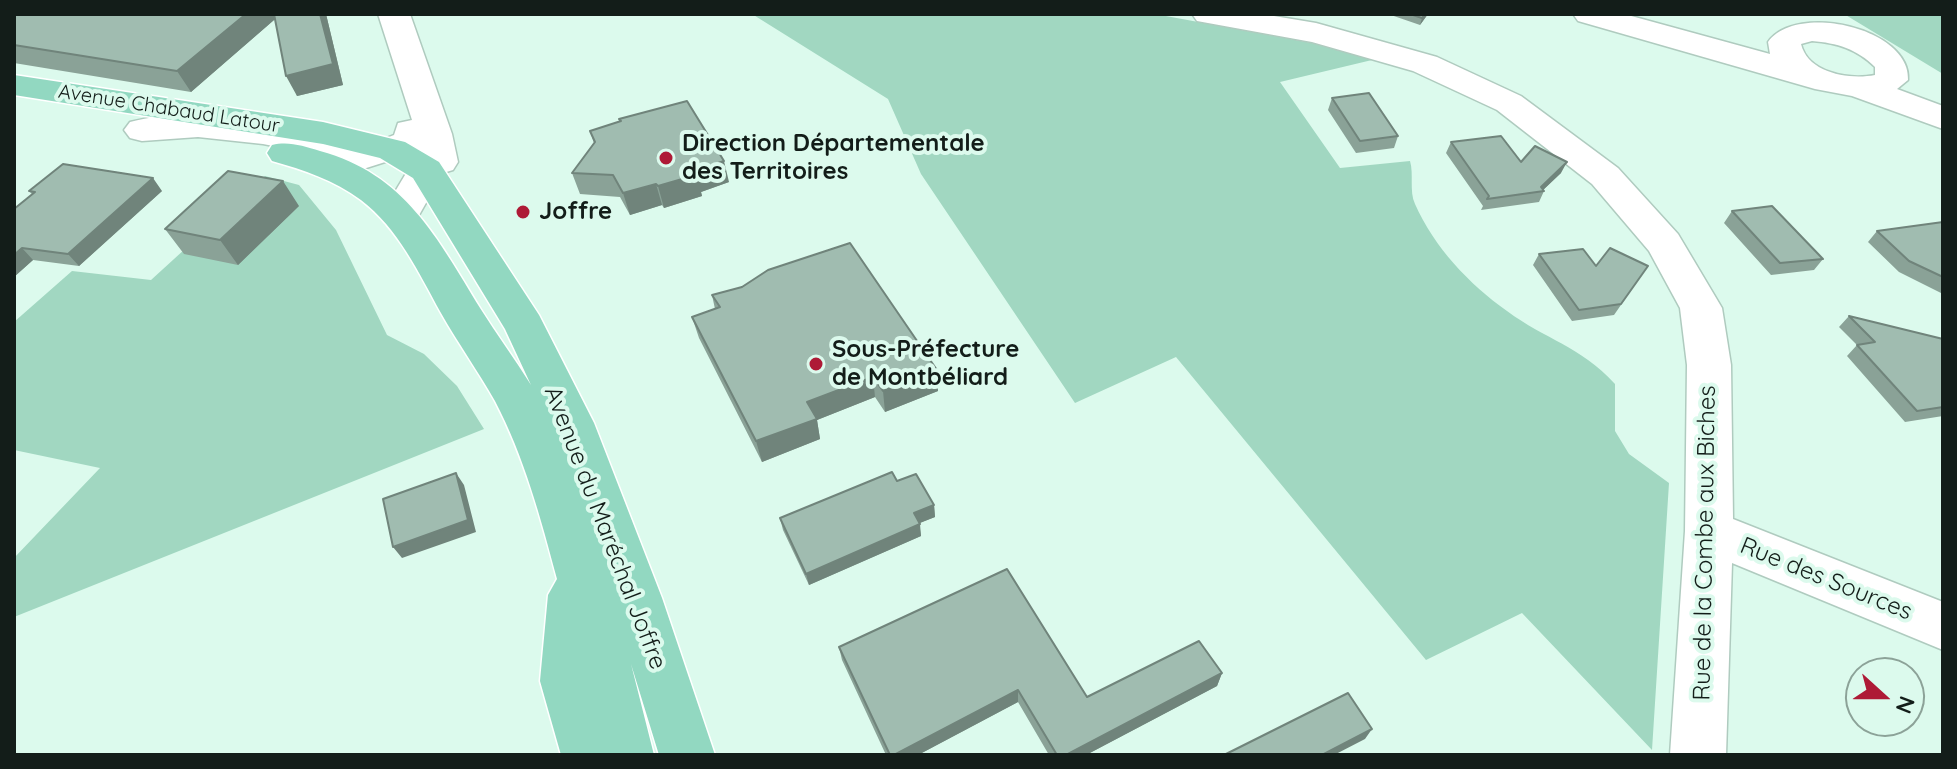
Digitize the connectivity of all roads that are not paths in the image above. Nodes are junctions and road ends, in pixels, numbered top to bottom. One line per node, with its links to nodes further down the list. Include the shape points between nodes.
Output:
1 (1208, 14): 17 (street, Rue de la Combe aux Biches, via 1316,33 1425,64 1509,103 1605,176 1664,243 1701,308 1709,365)
2 (1589, 14): 3 (street)
3 (1624, 24): 4 (street); 7 (street)
4 (1807, 27): 6 (street, via 1858,40); 7 (street, via 1784,42 1784,50)
5 (398, 30): 11 (street, Avenue du Maréchal Joffre); 16 (street, Avenue du Maréchal Joffre)
6 (1886, 58): 9 (street, via 1892,66 1891,80); 10 (street)
7 (1815, 77): 9 (street)
8 (14, 85): 15 (main road, Avenue Chabaud Latour)
9 (1858, 87): 13 (street)
10 (1943, 88)
11 (409, 102): 15 (street, Avenue Chabaud Latour, via 393,118 365,130); 16 (street, Avenue du Maréchal Joffre)
12 (14, 109): 14 (main road, Avenue Chabaud Latour)
13 (1943, 118)
14 (142, 130): 15 (main road, Avenue Chabaud Latour); 16 (street, via 198,126 263,133)
15 (310, 144): 16 (main road, Avenue Chabaud Latour); 16 (main road, Avenue du Maréchal Joffre, via 378,192)
16 (419, 169): 18 (main road, Avenue du Maréchal Joffre, via 551,478); 22 (main road, Avenue du Maréchal Joffre, via 524,326 571,423)
17 (1709, 531): 19 (street, Rue des Sources); 23 (street, Rue de la Combe aux Biches)
18 (577, 560): 20 (main road, via 567,681); 21 (main road, Avenue du Maréchal Joffre)
19 (1943, 626)
20 (589, 755)
21 (626, 755)
22 (687, 755)
23 (1698, 755)

